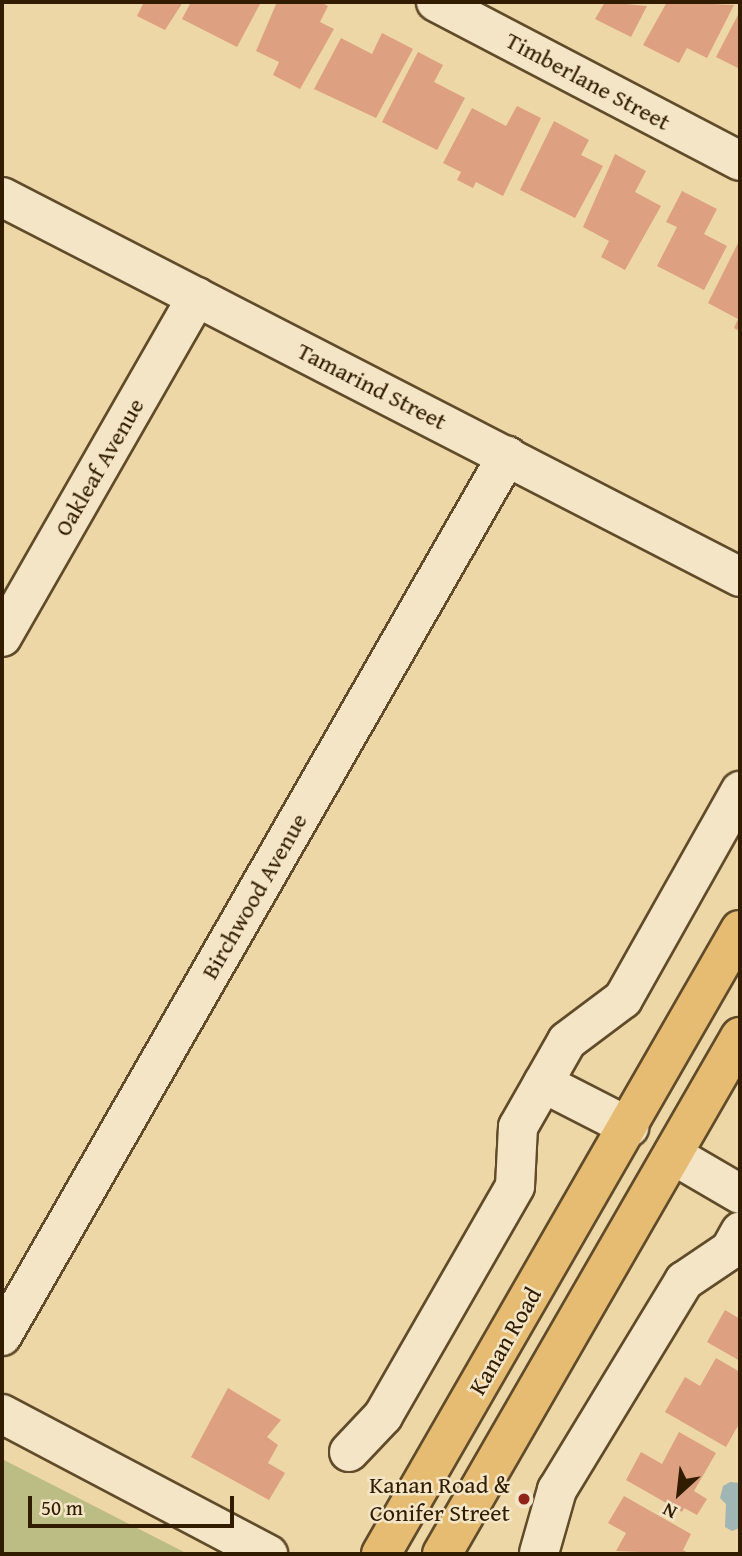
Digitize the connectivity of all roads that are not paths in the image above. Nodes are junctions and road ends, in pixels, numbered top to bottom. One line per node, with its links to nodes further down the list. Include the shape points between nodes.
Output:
1 (436, 2): 2 (street, Timberlane Street)
2 (740, 160)
3 (2, 197): 4 (street, Tamarind Street)
4 (197, 297): 5 (street, Tamarind Street); 7 (street, Oakleaf Avenue)
5 (508, 456): 6 (street, Tamarind Street); 16 (street, Birchwood Avenue)
6 (740, 577)
7 (2, 637)
8 (740, 791): 11 (street, via 623,999 567,1041)
9 (740, 930): 12 (main road, Kanan Road)
10 (740, 1037): 13 (main road)
11 (542, 1083): 12 (street); 18 (street, via 518,1126 514,1186 383,1416)
12 (628, 1127): 21 (main road, Kanan Road)
13 (673, 1155): 14 (street); 22 (main road)
14 (740, 1194)
15 (740, 1232): 19 (street, via 730,1250 684,1281 557,1490)
16 (2, 1336)
17 (2, 1414): 20 (street)
18 (349, 1451)
19 (539, 1553)
20 (268, 1554)
21 (381, 1554)
22 (442, 1554)

